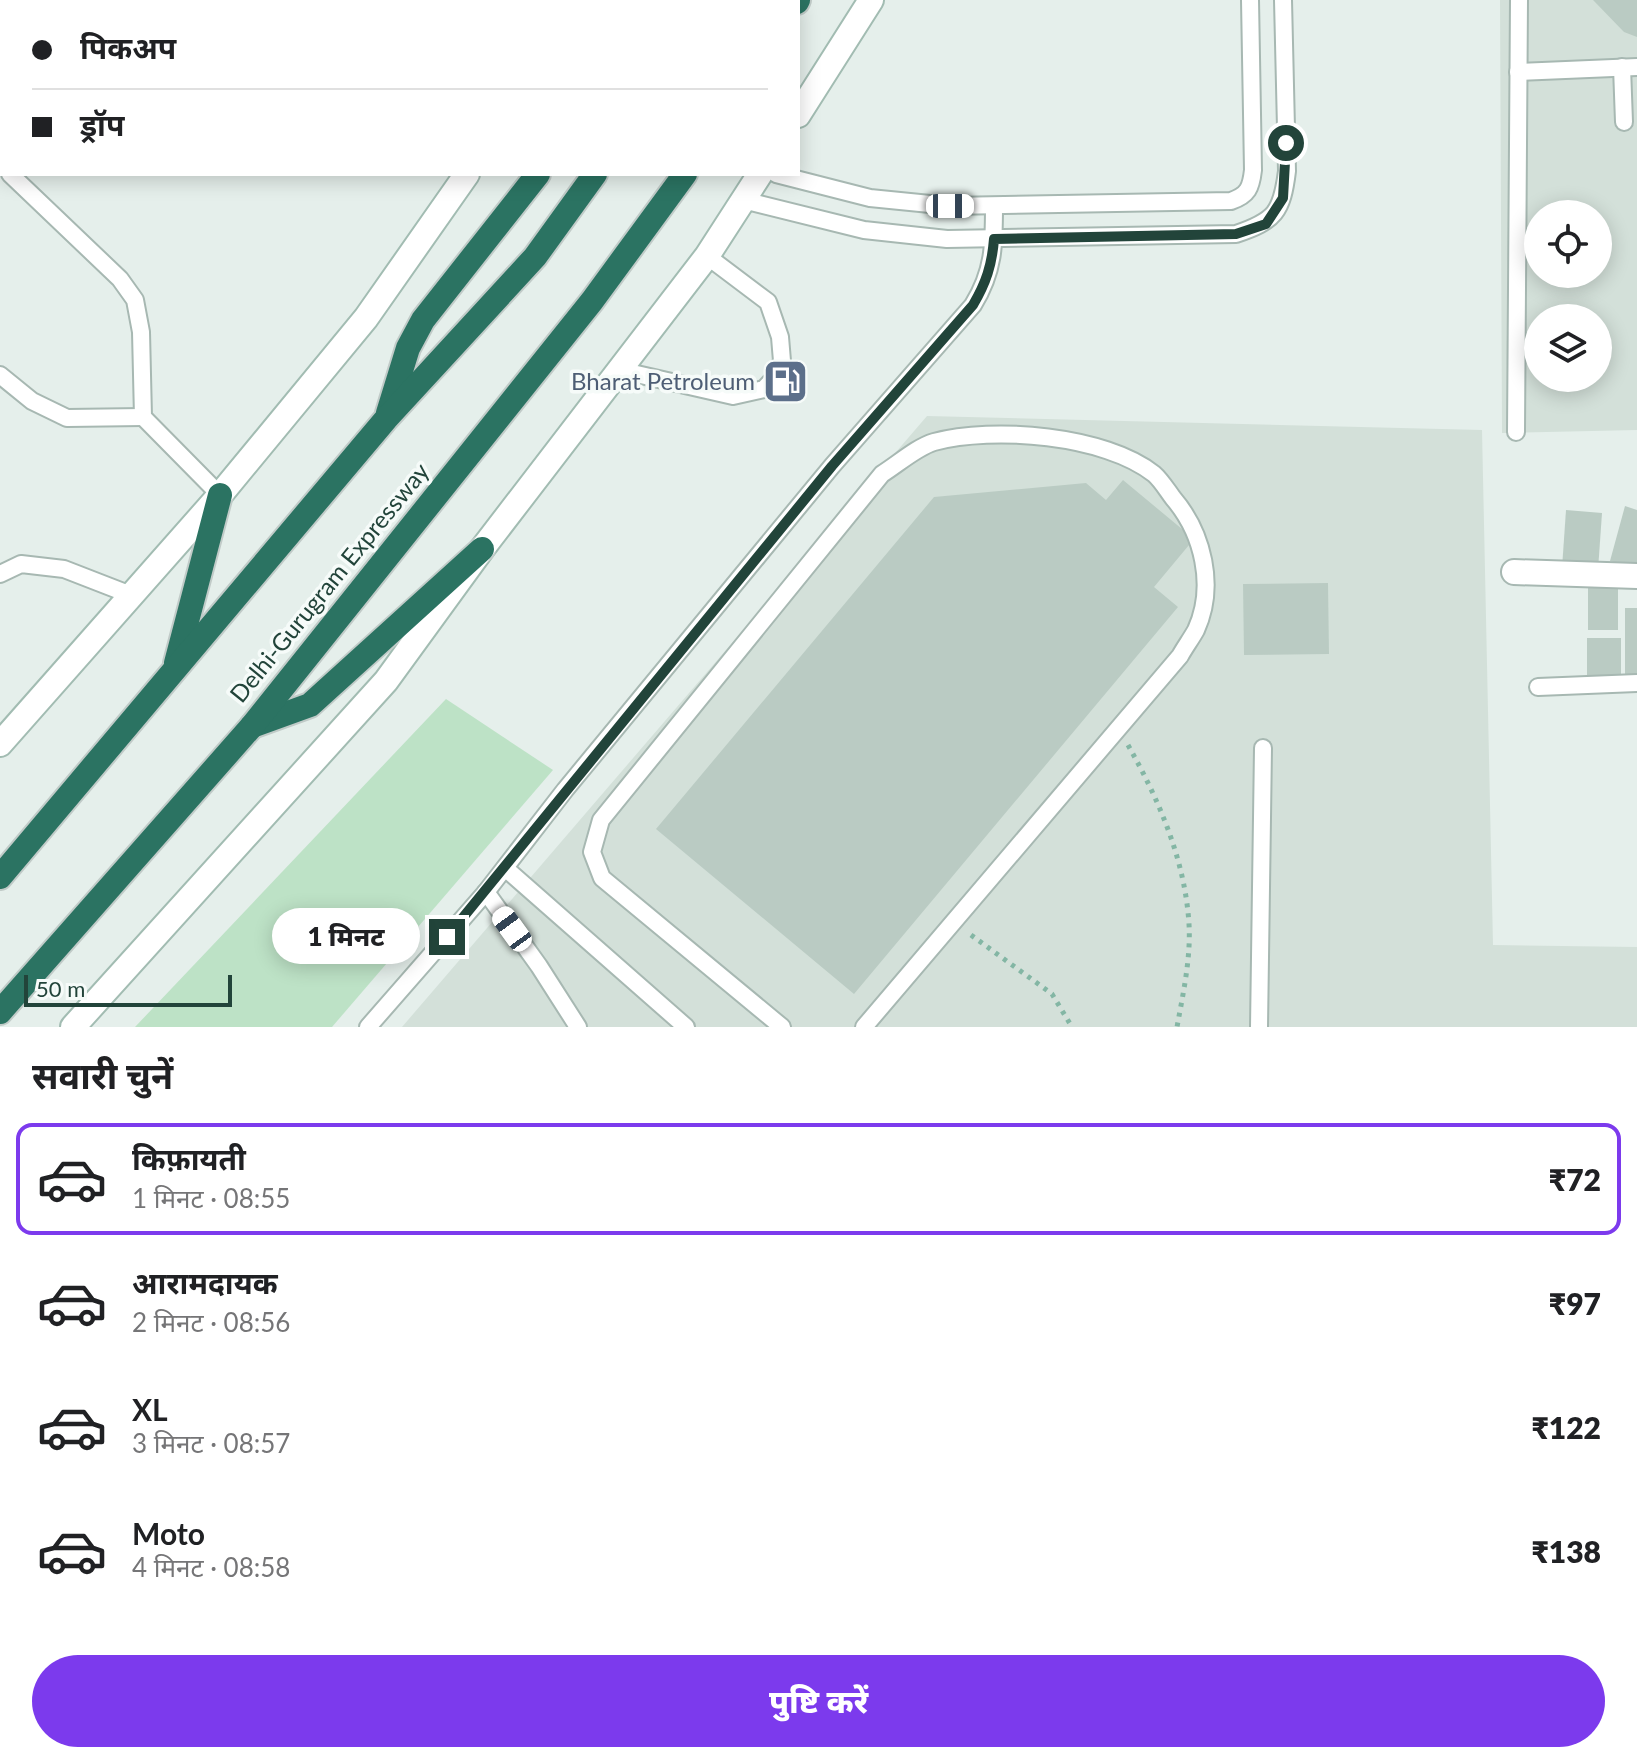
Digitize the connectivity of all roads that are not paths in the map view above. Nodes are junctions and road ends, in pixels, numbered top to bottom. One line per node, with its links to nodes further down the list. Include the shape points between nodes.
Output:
1 (871, 0): 7 (main road)
2 (1250, 0): 17 (lane, via 1253,170 1244,196 1231,201)
3 (1283, 0): 18 (lane, via 1287,171 1283,198 1266,224 1236,234)
4 (1519, 0): 6 (lane)
5 (1630, 67): 6 (lane); 8 (lane)
6 (1518, 72): 24 (lane)
7 (800, 112)
8 (1624, 122)
9 (12, 176): 22 (lane, via 120,279 135,300)
10 (466, 176): 25 (main road, via 366,318)
11 (536, 176): 23 (highway, via 423,320 408,348)
12 (594, 176): 23 (highway, via 535,257)
13 (684, 176): 34 (highway, Delhi-Gurugram Expressway, via 592,301)
14 (759, 176): 16 (main road)
15 (784, 176): 17 (lane, via 870,198)
16 (743, 200): 18 (lane, via 864,230); 19 (main road)
17 (994, 206): 18 (lane)
18 (994, 239): 37 (lane, via 985,285 973,305 822,478)
19 (707, 256): 20 (main road); 20 (lane, via 768,302 780,337 782,361 775,377 764,389 733,396)
20 (619, 370): 26 (main road)
21 (0, 375): 22 (lane, via 32,401 67,418)
22 (143, 417): 25 (lane)
23 (386, 419): 31 (highway)
24 (1516, 432)
25 (220, 495): 30 (main road); 31 (highway)
26 (482, 549): 34 (highway, via 310,705); 41 (main road, via 386,681)
27 (1514, 572): 29 (main road)
28 (0, 574): 30 (lane, via 21,564 64,569)
29 (1637, 576)
30 (131, 595): 35 (main road)
31 (175, 670): 38 (highway)
32 (1637, 683): 33 (lane)
33 (1538, 687)
34 (252, 726): 40 (highway, Delhi-Gurugram Expressway)
35 (0, 744)
36 (1263, 748): 47 (lane)
37 (505, 868): 39 (lane); 44 (lane)
38 (0, 877)
39 (486, 892): 42 (lane); 43 (lane)
40 (0, 1012)
41 (73, 1027)
42 (368, 1027)
43 (578, 1027)
44 (686, 1027)
45 (782, 1027): 46 (lane, via 602,878 592,852 601,820 882,474 932,442 988,435 1068,439 1114,453 1154,474 1187,514 1202,547 1205,591 1196,628 1180,656)
46 (864, 1027)
47 (1259, 1027)

